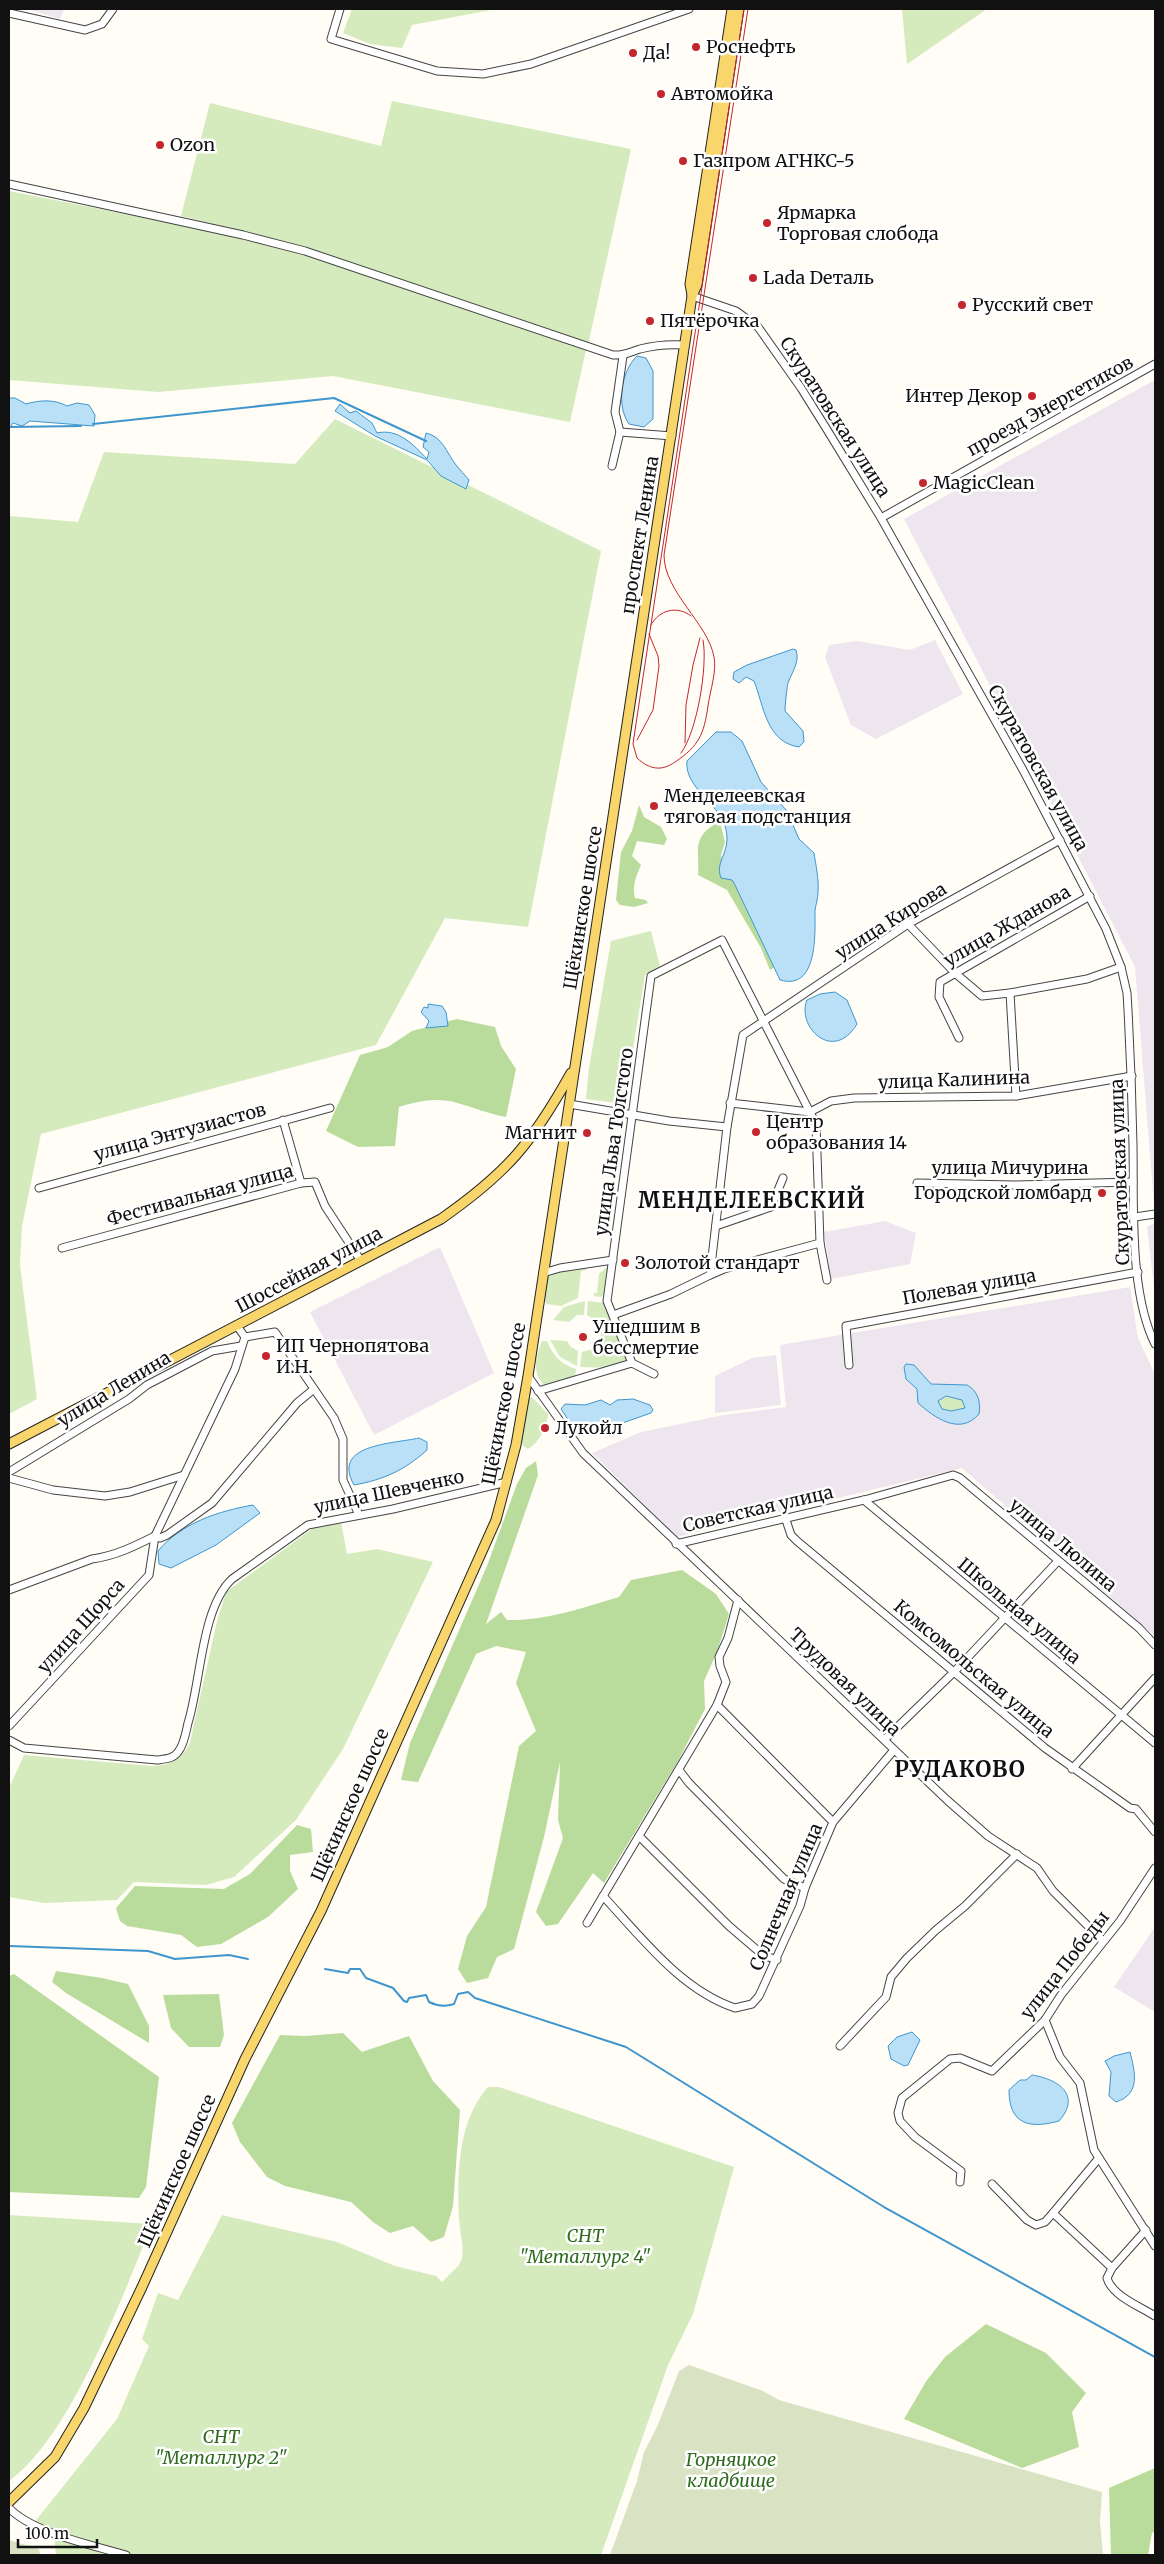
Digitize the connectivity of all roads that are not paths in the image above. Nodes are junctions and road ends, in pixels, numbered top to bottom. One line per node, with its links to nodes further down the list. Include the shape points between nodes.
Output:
1 (113, 9): 6 (street, via 102,24 85,30)
2 (340, 9): 3 (street, via 331,38 437,71 483,74 530,64)
3 (689, 9)
4 (732, 9): 7 (main road, проспект Ленина)
5 (739, 9): 7 (main road, проспект Ленина)
6 (9, 13)
7 (712, 166): 9 (main road, проспект Ленина, via 690,284)
8 (9, 184): 11 (street, via 305,251 586,347)
9 (692, 296): 10 (main road, проспект Ленина); 16 (street, Скуратовская улица, via 736,311 758,327 801,388)
10 (686, 345): 11 (street, via 666,344); 14 (main road, проспект Ленина)
11 (623, 356): 13 (street, via 615,412)
12 (1155, 364): 16 (street, проезд Энергетиков)
13 (620, 432): 14 (street); 15 (street)
14 (672, 436): 17 (main road, проспект Ленина)
15 (612, 466)
16 (881, 518): 18 (street, Скуратовская улица)
17 (619, 779): 26 (main road, Щёкинское шоссе)
18 (1060, 840): 19 (street, Скуратовская улица); 20 (street, улица Кирова)
19 (1090, 896): 21 (street, Скуратовская улица); 22 (street, улица Жданова)
20 (908, 924): 22 (street); 24 (street, улица Кирова)
21 (1121, 967): 23 (street, via 1087,979); 27 (street, Скуратовская улица, via 1127,993)
22 (955, 973): 23 (street, via 982,996); 25 (street, улица Жданова, via 940,982 939,997)
23 (1010, 993): 28 (street)
24 (764, 1020): 29 (street, улица Кирова, via 743,1034); 32 (street); 33 (street, улица Льва Толстого, via 722,940 651,976)
25 (960, 1038)
26 (575, 1066): 30 (main road, Щёкинское шоссе); 47 (main road, Шоссейная улица, via 535,1135 501,1173 441,1219)
27 (1132, 1076): 28 (street, улица Калинина); 37 (street, Скуратовская улица)
28 (1016, 1096): 32 (street, улица Калинина, via 854,1098 831,1101)
29 (730, 1103): 32 (street); 35 (street)
30 (569, 1104): 33 (street); 49 (main road, Щёкинское шоссе)
31 (330, 1108): 34 (street, улица Энтузиастов)
32 (810, 1112): 44 (street, via 816,1124)
33 (632, 1116): 35 (street); 46 (street, улица Льва Толстого)
34 (283, 1120): 38 (street); 40 (street, улица Энтузиастов)
35 (727, 1127): 43 (street)
36 (783, 1178): 43 (street, via 771,1207)
37 (1134, 1182): 39 (street, улица Мичурина, via 1014,1186); 42 (street, Скуратовская улица)
38 (301, 1183): 45 (street, Фестивальная улица); 47 (street, Фестивальная улица, via 315,1182 325,1206)
39 (917, 1183)
40 (39, 1188)
41 (1155, 1214): 42 (street)
42 (1135, 1216): 48 (street, Скуратовская улица)
43 (716, 1226): 50 (street)
44 (820, 1243): 50 (street); 51 (street)
45 (62, 1248)
46 (613, 1260): 49 (street); 52 (street, улица Льва Толстого, via 607,1301)
47 (361, 1261): 53 (main road, Шоссейная улица)
48 (1138, 1272): 55 (street, Скуратовская улица, via 1149,1332); 58 (street, Полевая улица, via 846,1326)
49 (543, 1273): 60 (main road, Щёкинское шоссе)
50 (710, 1275): 52 (street, via 671,1294)
51 (827, 1280)
52 (613, 1315): 57 (street, улица Льва Толстого)
53 (237, 1326): 54 (street); 63 (main road, Шоссейная улица)
54 (245, 1337): 56 (street); 61 (street, via 275,1332)
55 (1155, 1344)
56 (241, 1346): 64 (street, улица Ленина, via 212,1351 146,1385 129,1399); 65 (street, via 236,1369)
57 (632, 1363): 59 (street); 62 (street)
58 (849, 1365)
59 (654, 1374)
60 (528, 1376): 62 (street, Советская улица); 68 (main road, Щёкинское шоссе)
61 (314, 1388): 70 (street, via 343,1438 343,1480); 72 (street, via 297,1403 212,1502 167,1535)
62 (538, 1391): 73 (street, Советская улица, via 583,1453)
63 (9, 1444)
64 (9, 1472)
65 (184, 1475): 67 (street, via 106,1496 53,1490); 72 (street)
66 (948, 1477): 69 (street, Советская улица); 74 (street, улица Люлина, via 960,1478)
67 (9, 1478)
68 (507, 1482): 70 (street, улица Шевченко); 110 (main road, Щёкинское шоссе, via 484,1549 321,1911 245,2059 84,2408 55,2457)
69 (864, 1500): 71 (street, Советская улица); 77 (street, Школьная улица)
70 (359, 1515): 85 (street, улица Шевченко, via 308,1525 222,1588 204,1637 201,1671 187,1727 178,1752 172,1757 158,1760 24,1748)
71 (785, 1517): 73 (street, Советская улица); 79 (street, Комсомольская улица, via 791,1535 797,1541)
72 (156, 1536): 75 (street); 83 (street, улица Щорса, via 149,1575)
73 (676, 1544): 76 (street, Трудовая улица)
74 (1058, 1561): 77 (street); 78 (street, улица Люлина)
75 (9, 1590)
76 (738, 1600): 81 (street, via 728,1638 719,1657 726,1682); 84 (street, Трудовая улица)
77 (1005, 1619): 79 (street); 82 (street, Школьная улица)
78 (1155, 1645)
79 (954, 1671): 84 (street); 88 (street, Комсомольская улица)
80 (1155, 1678): 82 (street)
81 (717, 1705): 89 (street); 90 (street)
82 (1120, 1715): 86 (street, Школьная улица); 88 (street)
83 (9, 1726)
84 (885, 1739): 87 (street, Трудовая улица)
85 (9, 1740)
86 (1155, 1743)
87 (894, 1750): 90 (street, Солнечная улица); 93 (street, Трудовая улица, via 988,1836)
88 (1072, 1769): 91 (street, Комсомольская улица, via 1136,1809)
89 (680, 1770): 92 (street); 95 (street, via 689,1783 784,1878)
90 (833, 1822): 95 (street, Солнечная улица)
91 (1155, 1832)
92 (639, 1836): 96 (street); 99 (street, via 729,1926 763,1955)
93 (1017, 1854): 98 (street, Трудовая улица, via 1037,1868 1053,1891); 101 (street, via 966,1906 907,1958 891,1977 886,1996)
94 (1155, 1868): 98 (street, улица Победы, via 1120,1920)
95 (804, 1888): 99 (street, Солнечная улица, via 800,1906)
96 (603, 1896): 97 (street); 99 (street, Солнечная улица, via 693,1987 726,2005 744,2008 752,2004)
97 (587, 1923)
98 (1102, 1940): 100 (street, улица Победы)
99 (777, 1960)
100 (1045, 2020): 102 (street, via 1060,2057 1080,2083 1094,2150); 103 (street, улица Победы, via 992,2071 960,2058 950,2058 902,2098 898,2113 900,2121 961,2171)
101 (840, 2046)
102 (1100, 2158): 105 (street); 106 (street)
103 (960, 2182)
104 (992, 2184): 105 (street, via 1036,2225)
105 (1054, 2213): 108 (street)
106 (1146, 2230): 107 (street); 108 (street)
107 (1155, 2246)
108 (1112, 2268): 109 (street, via 1107,2278 1109,2285)
109 (1155, 2316)
110 (9, 2502)
111 (9, 2508): 112 (street, via 20,2518 40,2527)
112 (126, 2555)

